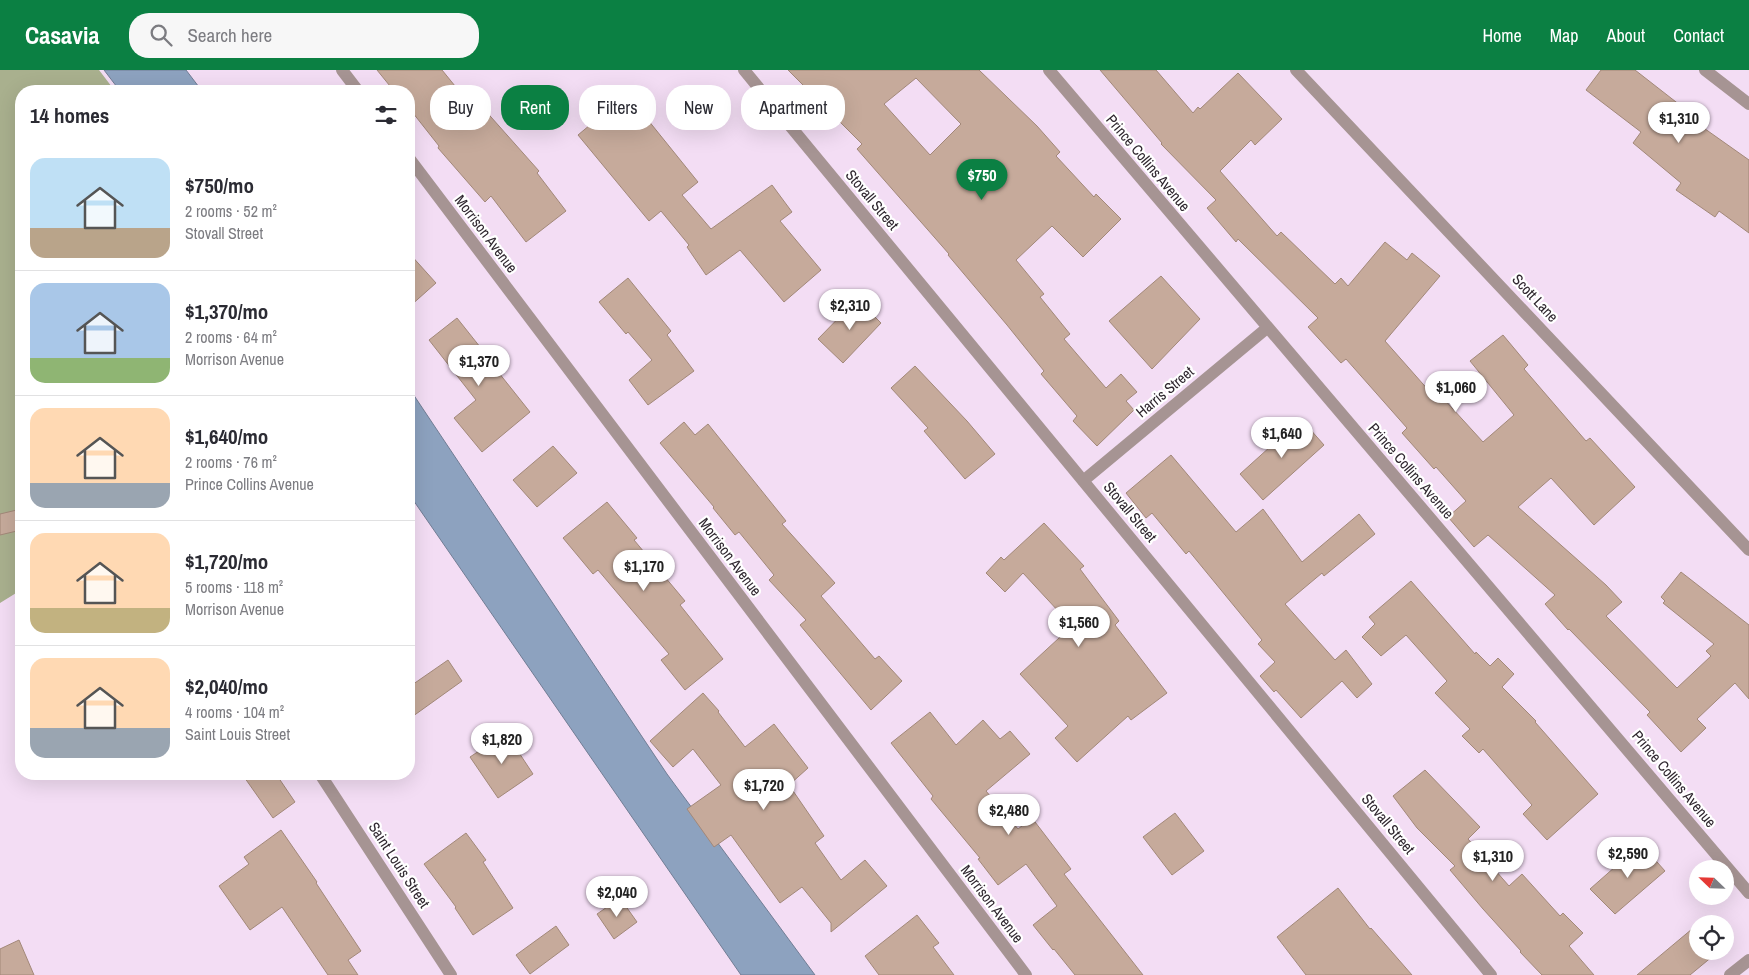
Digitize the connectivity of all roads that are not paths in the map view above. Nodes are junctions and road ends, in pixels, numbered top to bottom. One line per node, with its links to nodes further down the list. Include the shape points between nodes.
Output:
1 (342, 70): 6 (street)
2 (744, 70): 10 (street, Stovall Street)
3 (1048, 70): 9 (street, Prince Collins Avenue)
4 (1296, 70): 11 (street, Scott Lane)
5 (1705, 70): 7 (street)
6 (353, 85)
7 (1749, 104)
8 (415, 166): 16 (street, Morrison Avenue)
9 (1267, 328): 10 (street, Harris Street); 13 (street, Prince Collins Avenue)
10 (1083, 480): 17 (street, Stovall Street)
11 (1749, 550)
12 (324, 780): 15 (street, Saint Louis Street)
13 (1749, 893)
14 (1749, 960): 18 (street)
15 (451, 975)
16 (1026, 975)
17 (1491, 975)
18 (1730, 975)

